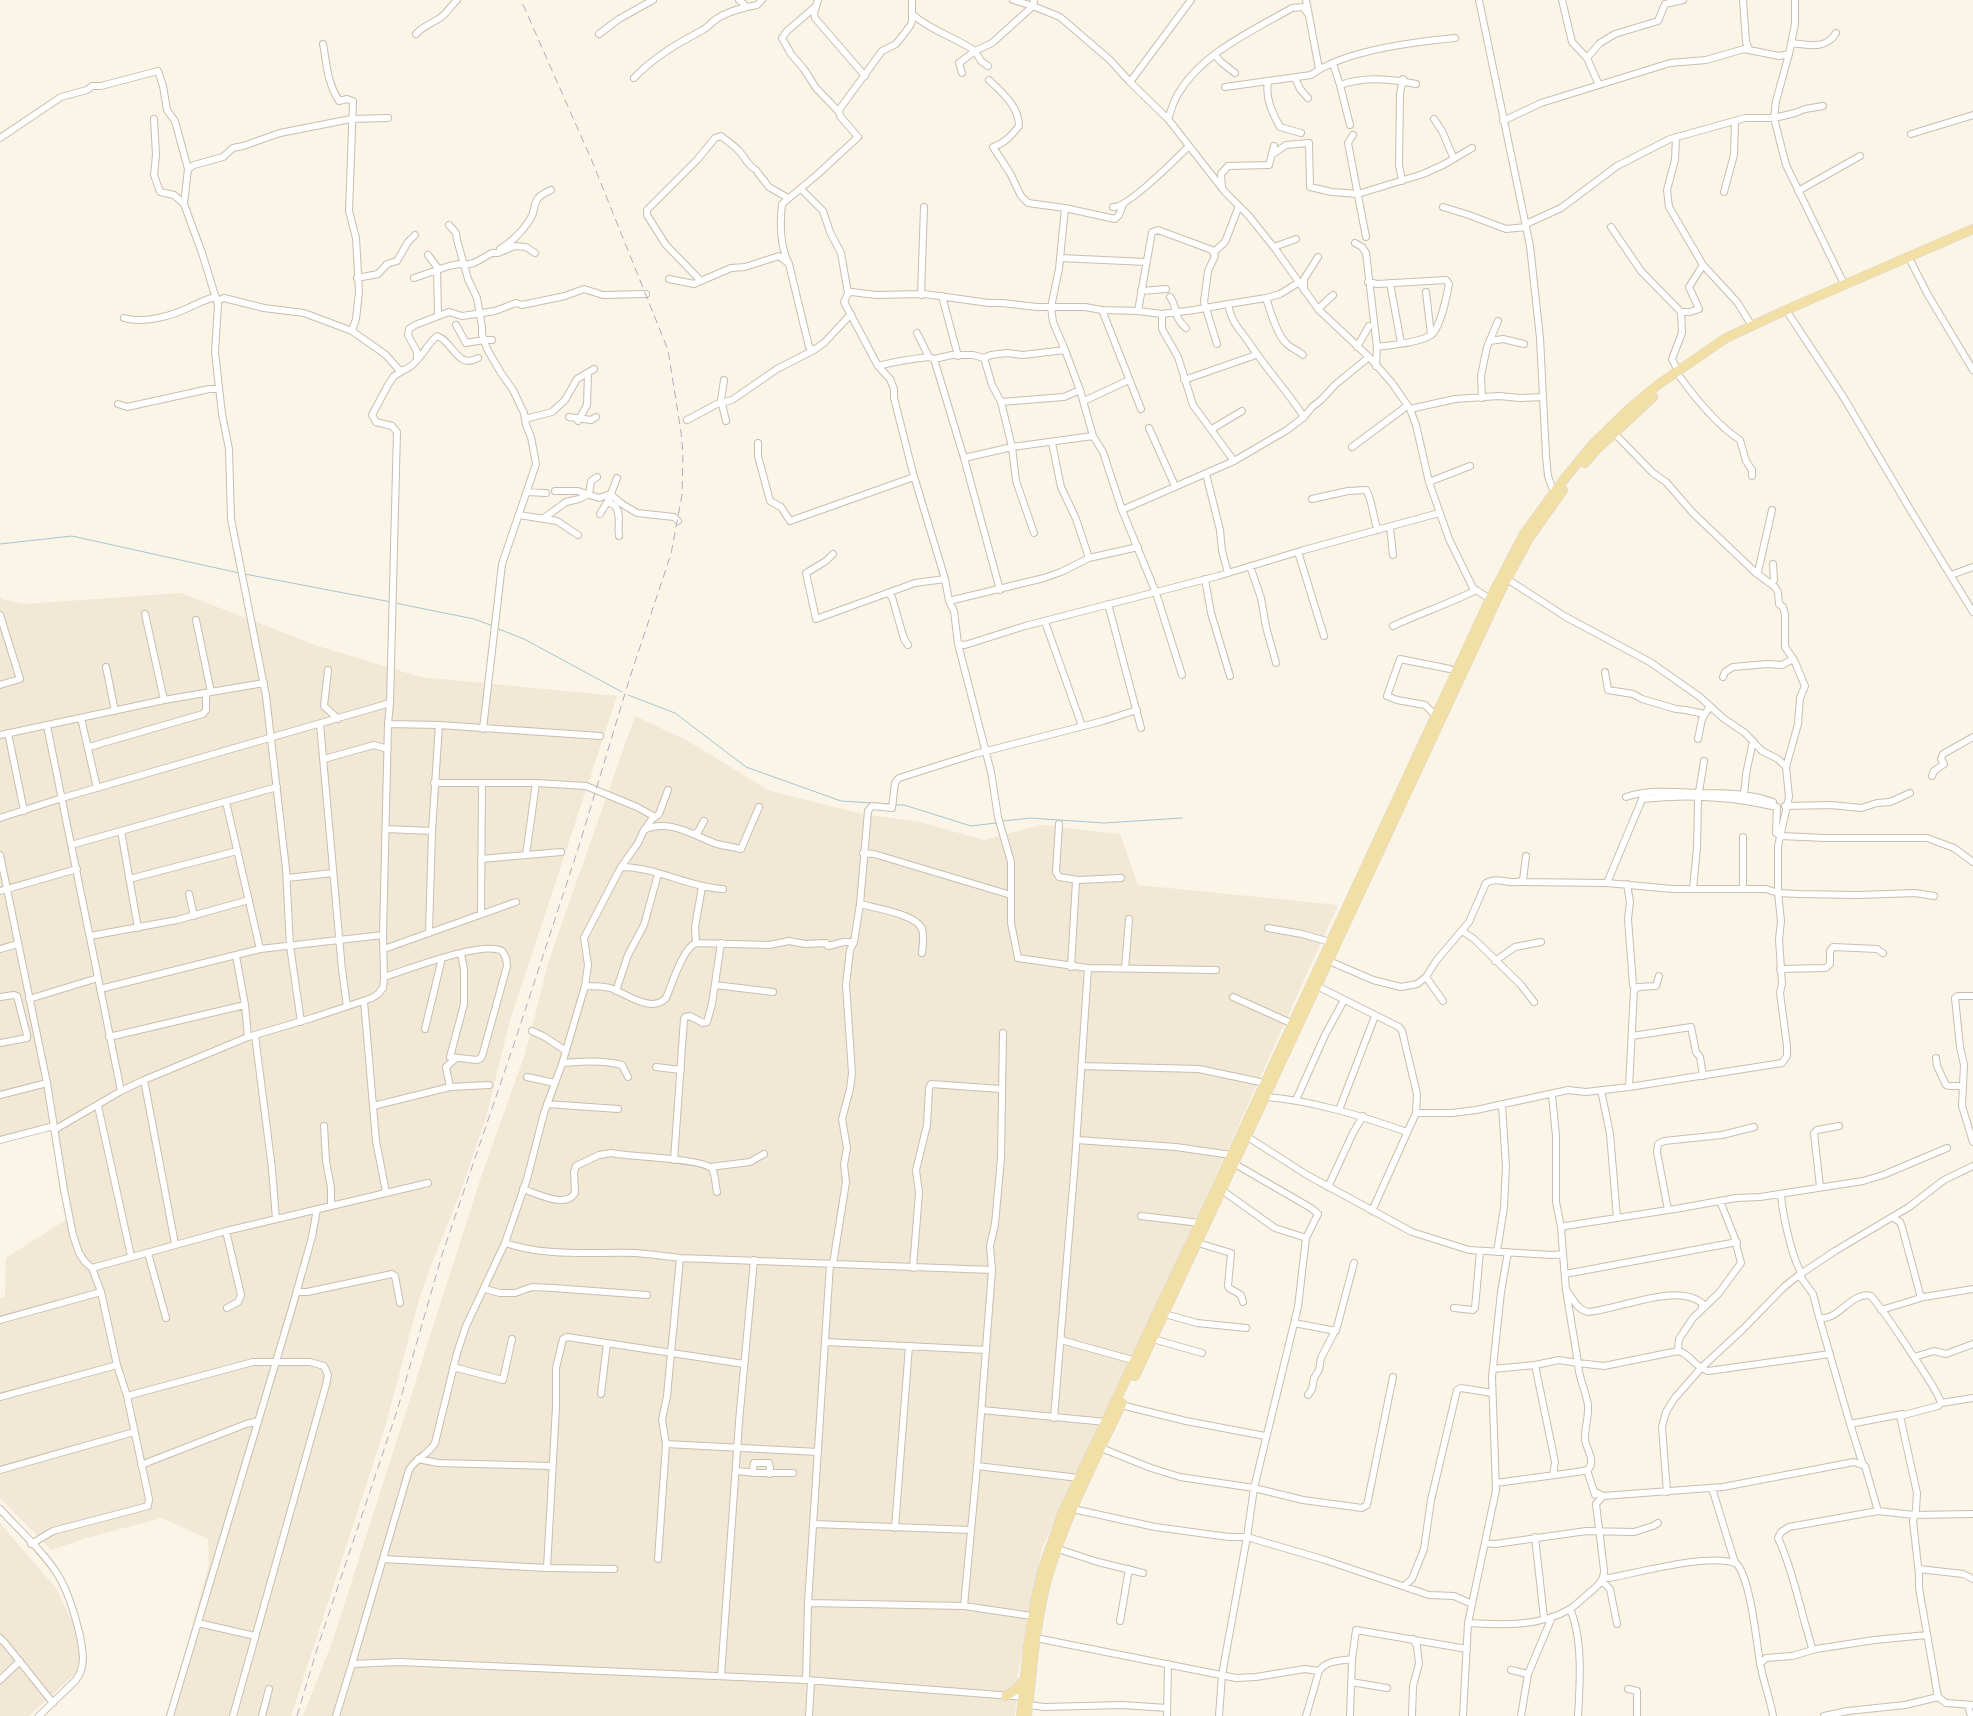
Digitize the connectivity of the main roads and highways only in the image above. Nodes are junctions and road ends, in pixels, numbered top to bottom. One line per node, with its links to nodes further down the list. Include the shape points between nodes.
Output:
1 (1973, 229): 3 (main road)
2 (1973, 235): 3 (main road)
3 (1910, 259): 4 (main road); 4 (main road, via 1844,284)
4 (1788, 312): 5 (main road); 5 (main road, via 1726,338)
5 (1679, 374): 6 (main road, via 1597,449); 6 (main road, via 1629,409 1592,445)
6 (1555, 496): 7 (main road, via 1507,579 1266,1097); 7 (main road, via 1524,534 1490,599 1265,1083)
7 (1244, 1135): 8 (main road)
8 (1233, 1160): 9 (main road, via 1063,1512 1043,1568 1032,1616); 11 (main road, via 1223,1191 1073,1509 1047,1583)
9 (1025, 1679): 10 (main road); 11 (main road)
10 (1006, 1696)
11 (1027, 1700): 12 (main road); 13 (main road)
12 (1021, 1716)
13 (1027, 1716)

